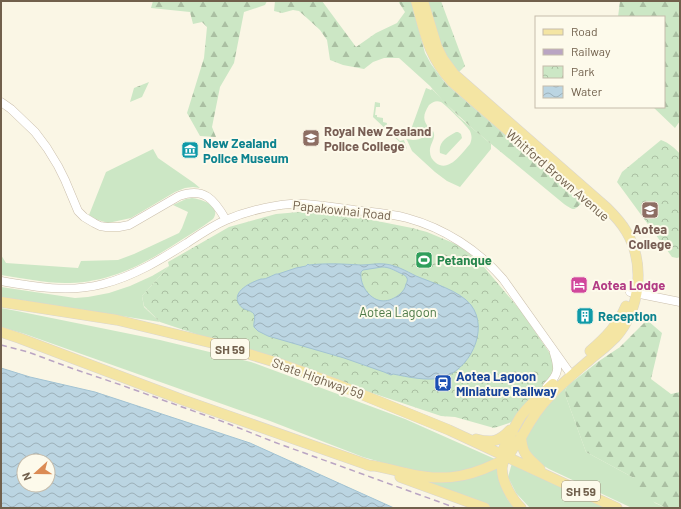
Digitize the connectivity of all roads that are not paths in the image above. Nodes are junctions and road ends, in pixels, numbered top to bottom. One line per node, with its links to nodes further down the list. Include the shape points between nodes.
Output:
1 (416, 1): 6 (main road, Whitford Brown Avenue, via 429,47 435,60 452,82 616,226 630,255)
2 (423, 1): 6 (main road, Whitford Brown Avenue, via 437,47 454,74 602,204 627,231 636,255 638,274)
3 (1, 102): 4 (street, via 35,132 58,166 78,211 94,223 106,227 129,225 179,196 192,193 202,194 212,200)
4 (226, 220): 5 (street, Papakowhai Road, via 145,268 101,285 59,289); 10 (street, Papakowhai Road, via 255,210 300,204 391,214 421,222 463,244 494,268)
5 (1, 281)
6 (633, 293): 8 (street); 11 (main road, Whitford Brown Avenue, via 613,329)
7 (1, 302): 14 (main road, State Highway 59 / SH 59, via 117,320 216,344 336,384)
8 (680, 302)
9 (1, 332): 17 (main road)
10 (552, 347): 11 (street, Papakowhai Road); 12 (street, Papakowhai Road, via 557,371 555,377)
11 (570, 373): 12 (main road, Whitford Brown Avenue); 15 (main road, Whitford Brown Avenue, via 540,407)
12 (535, 400): 13 (main road, Whitford Brown Avenue)
13 (516, 424): 14 (main road, via 504,437 490,442); 16 (main road, Whitford Brown Avenue, via 503,450)
14 (449, 430): 16 (main road, State Highway 59 / SH 59)
15 (521, 436): 16 (main road, Whitford Brown Avenue, via 510,454); 18 (main road, via 526,454)
16 (505, 456): 17 (main road, via 497,464 457,477 420,476); 18 (main road, State Highway 59 / SH 59); 20 (main road, via 502,467 505,482)
17 (367, 465): 19 (main road)
18 (546, 475): 21 (main road, State Highway 59 / SH 59)
19 (485, 508)
20 (521, 508)
21 (617, 508)

